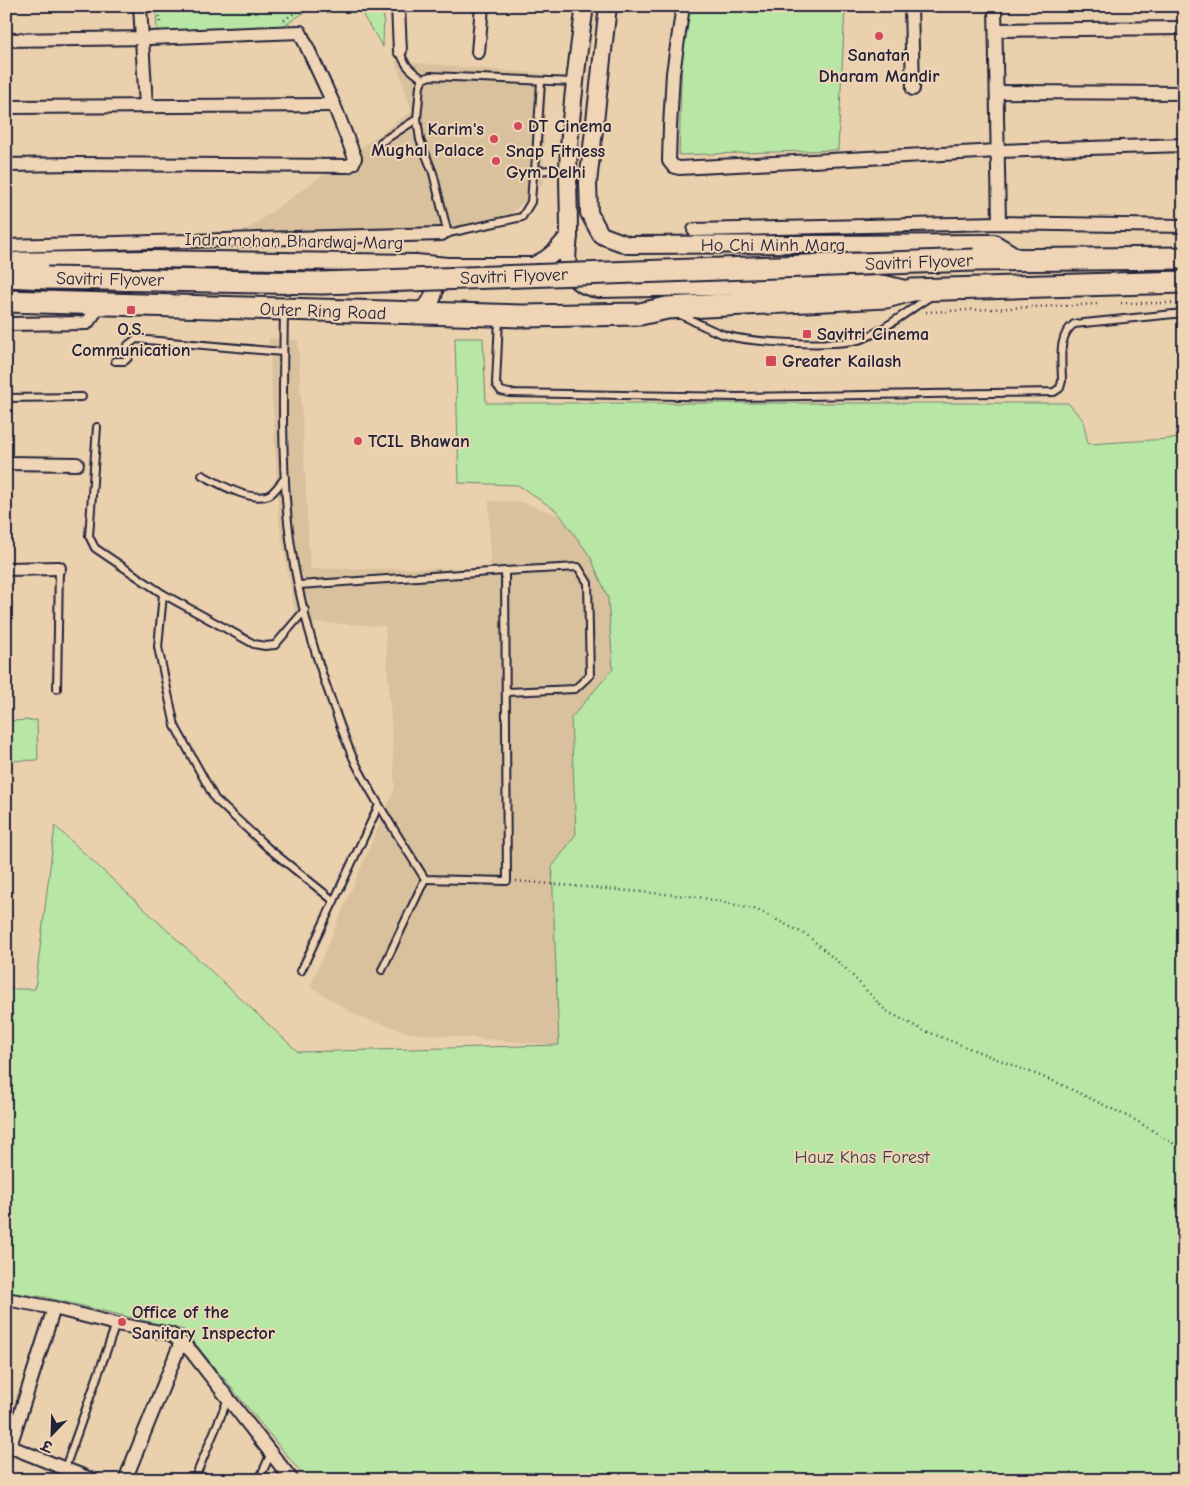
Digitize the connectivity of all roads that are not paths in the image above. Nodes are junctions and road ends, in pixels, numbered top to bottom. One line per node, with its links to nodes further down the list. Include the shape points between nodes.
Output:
1 (140, 6): 11 (street)
2 (398, 6): 13 (street)
3 (482, 6): 14 (street)
4 (585, 6): 17 (street)
5 (608, 6): 37 (street, Ho Chi Minh Marg, via 588,184 589,213 602,235 628,245)
6 (683, 6): 27 (street, via 673,73 669,161 673,166)
7 (911, 6): 18 (street)
8 (996, 6): 10 (street)
9 (1184, 28): 10 (street)
10 (996, 30): 19 (street)
11 (142, 38): 12 (street); 21 (street, via 300,32); 22 (street)
12 (6, 40)
13 (400, 51): 15 (lane, via 403,62)
14 (478, 52)
15 (423, 79): 16 (lane, via 430,76); 24 (lane)
16 (541, 82): 17 (lane); 30 (lane)
17 (574, 82): 29 (street)
18 (914, 89)
19 (997, 92): 20 (street); 27 (street)
20 (1184, 92)
21 (334, 105): 22 (street); 28 (street, via 355,158 348,166)
22 (146, 106): 23 (street)
23 (6, 107)
24 (417, 119): 25 (lane); 34 (lane, via 420,140 433,173)
25 (381, 142)
26 (1184, 145): 27 (street)
27 (998, 151): 31 (street)
28 (6, 165)
29 (568, 169): 30 (lane); 35 (street)
30 (535, 171): 34 (lane, via 532,202 522,218)
31 (999, 223): 32 (street); 33 (street)
32 (1184, 226)
33 (694, 230)
34 (445, 234): 36 (street)
35 (569, 236): 41 (street, Indramohan Bhardwaj Marg, via 556,251 533,266); 44 (street, via 567,264 582,284 598,289)
36 (6, 246)
37 (717, 246): 39 (street, Ho Chi Minh Marg, via 994,243); 44 (street, via 708,247 696,261 699,279)
38 (1184, 258): 39 (main road)
39 (1022, 260): 42 (main road, Savitri Flyover, bridge, via 322,283)
40 (6, 261): 41 (street, Indramohan Bhardwaj Marg, via 148,259)
41 (416, 263): 51 (street, via 427,269 434,279 435,292 421,311)
42 (6, 276)
43 (1184, 282): 46 (main road)
44 (715, 288): 45 (street, via 885,284)
45 (912, 290): 46 (main road); 49 (main road, via 886,297)
46 (942, 290): 49 (lane, via 862,339 841,343 749,341 722,335)
47 (6, 301): 48 (main road, Outer Ring Road)
48 (101, 304): 50 (main road, Outer Ring Road); 54 (street, via 87,323)
49 (666, 308): 53 (main road, Outer Ring Road, via 640,314)
50 (284, 310): 51 (main road, Outer Ring Road); 55 (lane)
51 (409, 313): 53 (main road, Outer Ring Road)
52 (1184, 313): 53 (lane, via 1074,324 1067,328 1063,337 1062,382 1054,392 737,397 508,394 496,384)
53 (499, 315)
54 (6, 324)
55 (283, 352): 56 (lane, via 136,339 128,345 128,358); 63 (lane)
56 (115, 361)
57 (82, 397): 58 (lane)
58 (6, 398)
59 (98, 427): 68 (lane, via 89,536 95,548)
60 (6, 463): 61 (street)
61 (77, 464)
62 (202, 475): 63 (lane, via 258,498 270,495)
63 (285, 478): 67 (lane, via 288,524)
64 (59, 568): 65 (street); 70 (lane)
65 (6, 569)
66 (505, 571): 67 (lane); 71 (lane); 71 (lane, via 578,566 588,583 590,675 575,689)
67 (299, 585): 69 (lane)
68 (163, 594): 69 (lane, via 254,644 265,646 274,645); 74 (lane, via 158,648 175,726 215,799 268,848)
69 (305, 610): 72 (lane, via 325,683 354,761)
70 (56, 690)
71 (507, 692): 73 (lane, via 507,881)
72 (378, 804): 73 (lane); 74 (lane)
73 (425, 878): 75 (lane)
74 (334, 901): 76 (lane)
75 (382, 970)
76 (301, 971)
77 (6, 1299): 78 (street)
78 (54, 1308): 79 (street); 82 (street)
79 (116, 1324): 80 (street, via 171,1334); 84 (lane)
80 (181, 1342): 81 (street); 86 (street)
81 (229, 1398): 83 (street); 87 (lane)
82 (8, 1445): 84 (street)
83 (272, 1452): 88 (lane); 89 (street)
84 (65, 1468): 85 (street)
85 (93, 1480)
86 (125, 1480)
87 (194, 1480)
88 (259, 1480)
89 (292, 1480)

